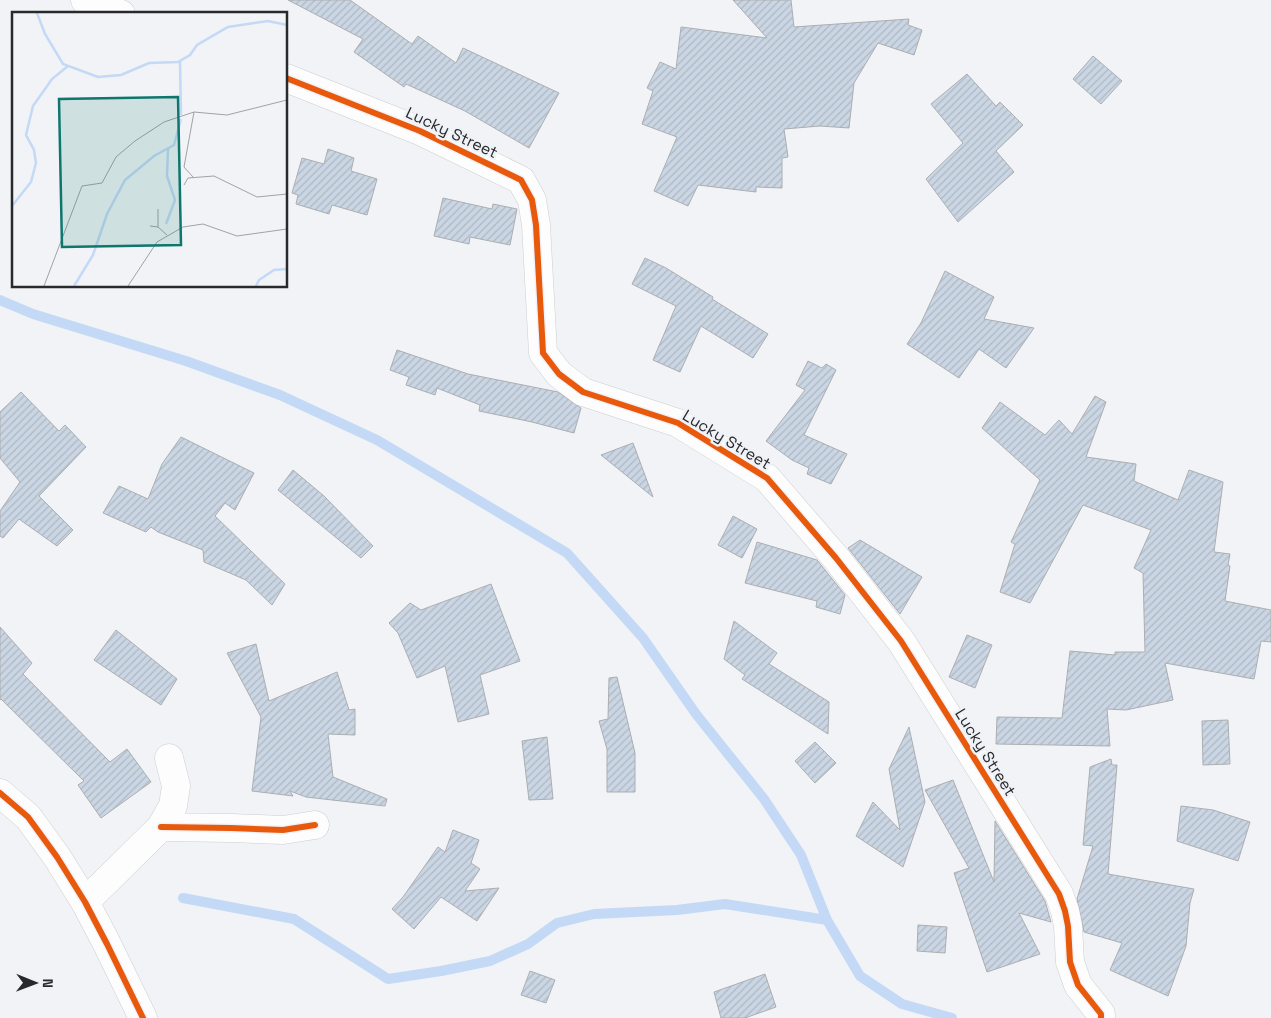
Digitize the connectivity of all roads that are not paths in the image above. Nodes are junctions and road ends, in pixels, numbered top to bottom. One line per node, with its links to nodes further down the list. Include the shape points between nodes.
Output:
1 (86, 0): 2 (street)
2 (116, 12)
3 (288, 79): 10 (street, Lucky Street, via 420,131 521,180 532,200 536,225 543,353 559,374 583,392 678,424 767,478 836,558 901,641 1059,894 1068,926 1070,962 1078,985)
4 (169, 758): 7 (street, via 176,786 173,806)
5 (0, 793): 8 (street, via 28,817)
6 (315, 825): 7 (street, via 283,830)
7 (161, 827): 8 (street)
8 (85, 902): 9 (street)
9 (143, 1018)
10 (1101, 1018)

